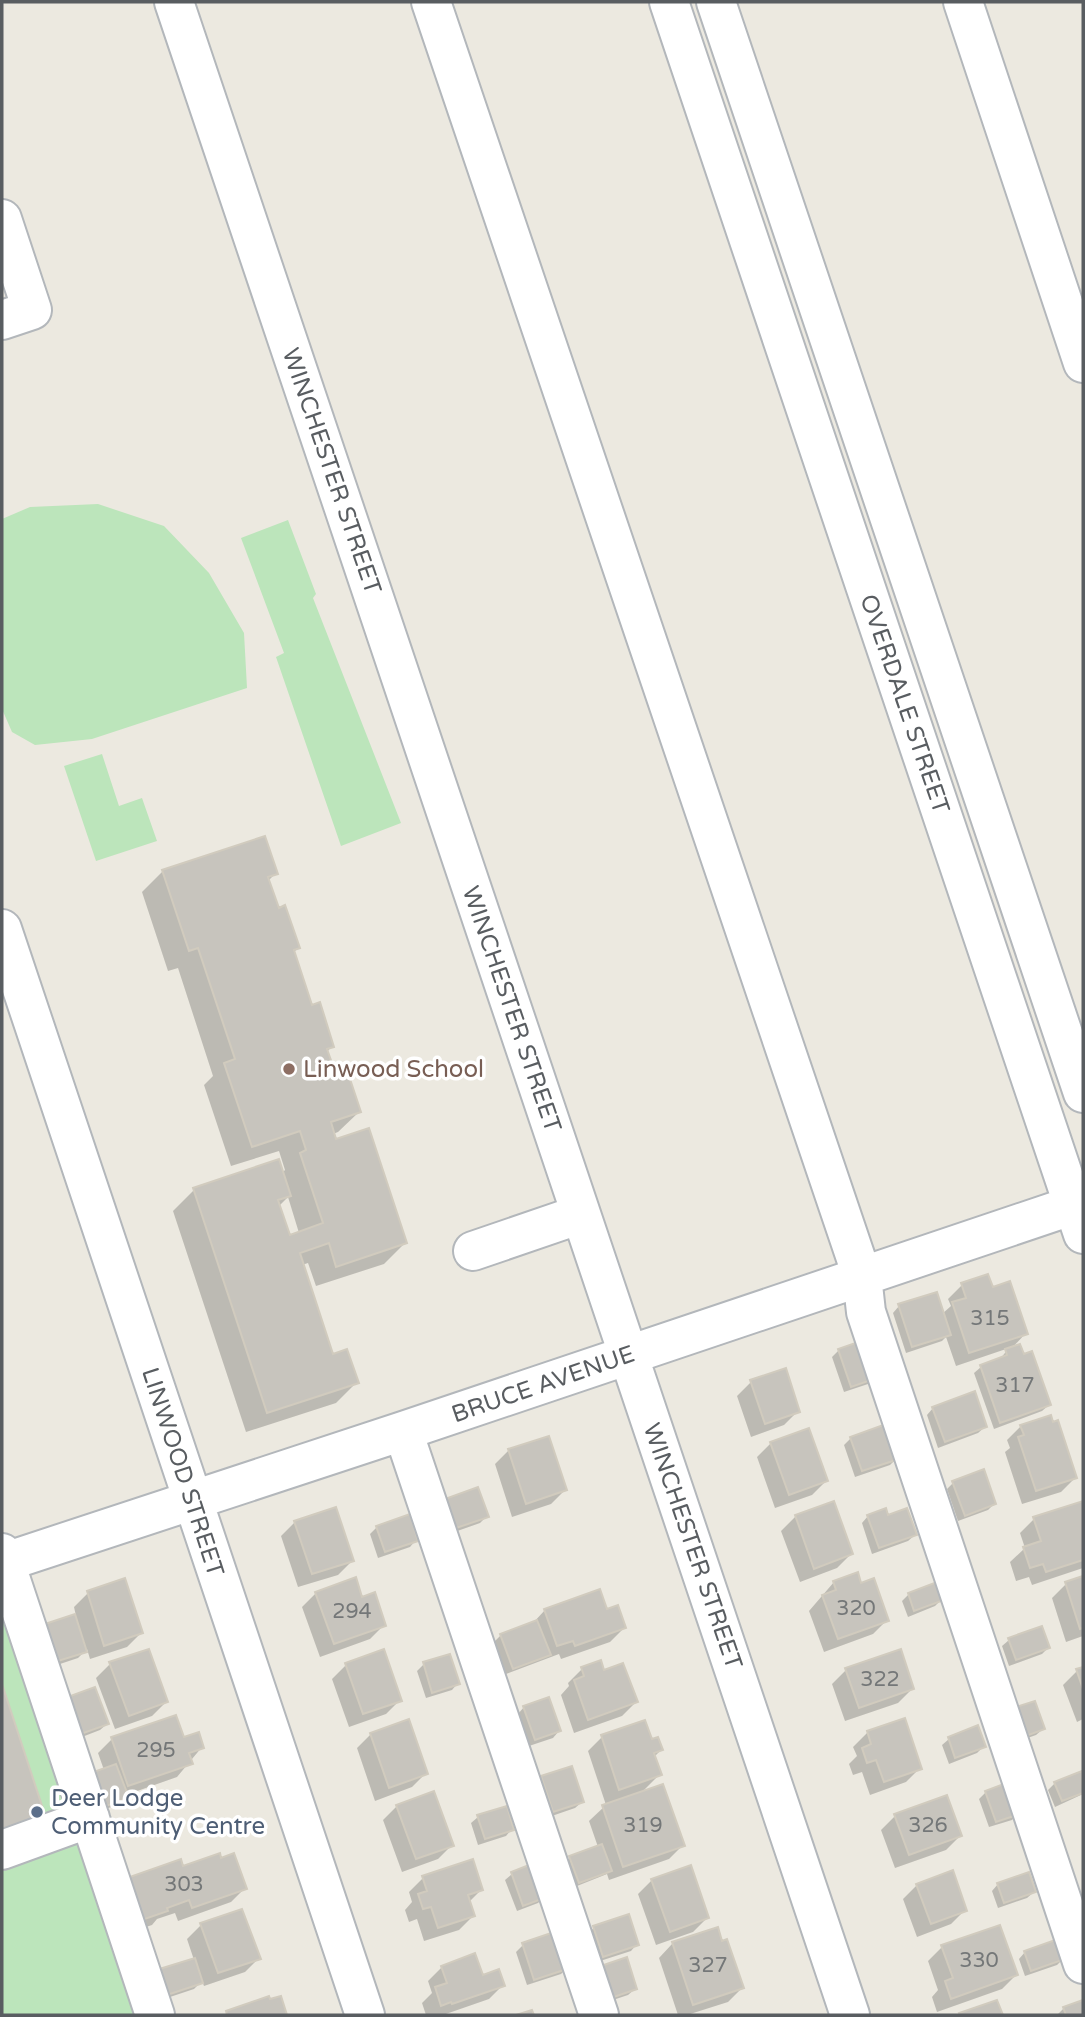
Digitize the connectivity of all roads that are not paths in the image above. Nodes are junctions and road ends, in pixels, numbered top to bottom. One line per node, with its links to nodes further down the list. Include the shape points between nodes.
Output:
1 (174, 2): 13 (street, WINCHESTER STREET)
2 (431, 2): 16 (street)
3 (670, 2): 7 (street, OVERDALE STREET)
4 (716, 2): 6 (street, OVERDALE STREET)
5 (963, 2): 10 (street)
6 (769, 160): 7 (street); 12 (street, OVERDALE STREET)
7 (727, 174): 14 (street, OVERDALE STREET)
8 (2, 219): 9 (street, via 32,310)
9 (2, 320)
10 (1083, 363)
11 (2, 929): 19 (street, LINWOOD STREET)
12 (1083, 1093)
13 (581, 1213): 15 (street); 17 (street, WINCHESTER STREET)
14 (1080, 1214): 16 (street, BRUCE AVENUE)
15 (473, 1251)
16 (862, 1276): 17 (street, BRUCE AVENUE); 23 (street, via 866,1312)
17 (628, 1354): 18 (street, BRUCE AVENUE); 27 (street, WINCHESTER STREET)
18 (403, 1431): 19 (street, BRUCE AVENUE); 26 (street)
19 (192, 1501): 20 (street, BRUCE AVENUE); 25 (street, LINWOOD STREET)
20 (3, 1559): 21 (street)
21 (90, 1818): 22 (street); 24 (street)
22 (2, 1850)
23 (1083, 1964)
24 (155, 2015)
25 (365, 2015)
26 (599, 2015)
27 (850, 2015)

